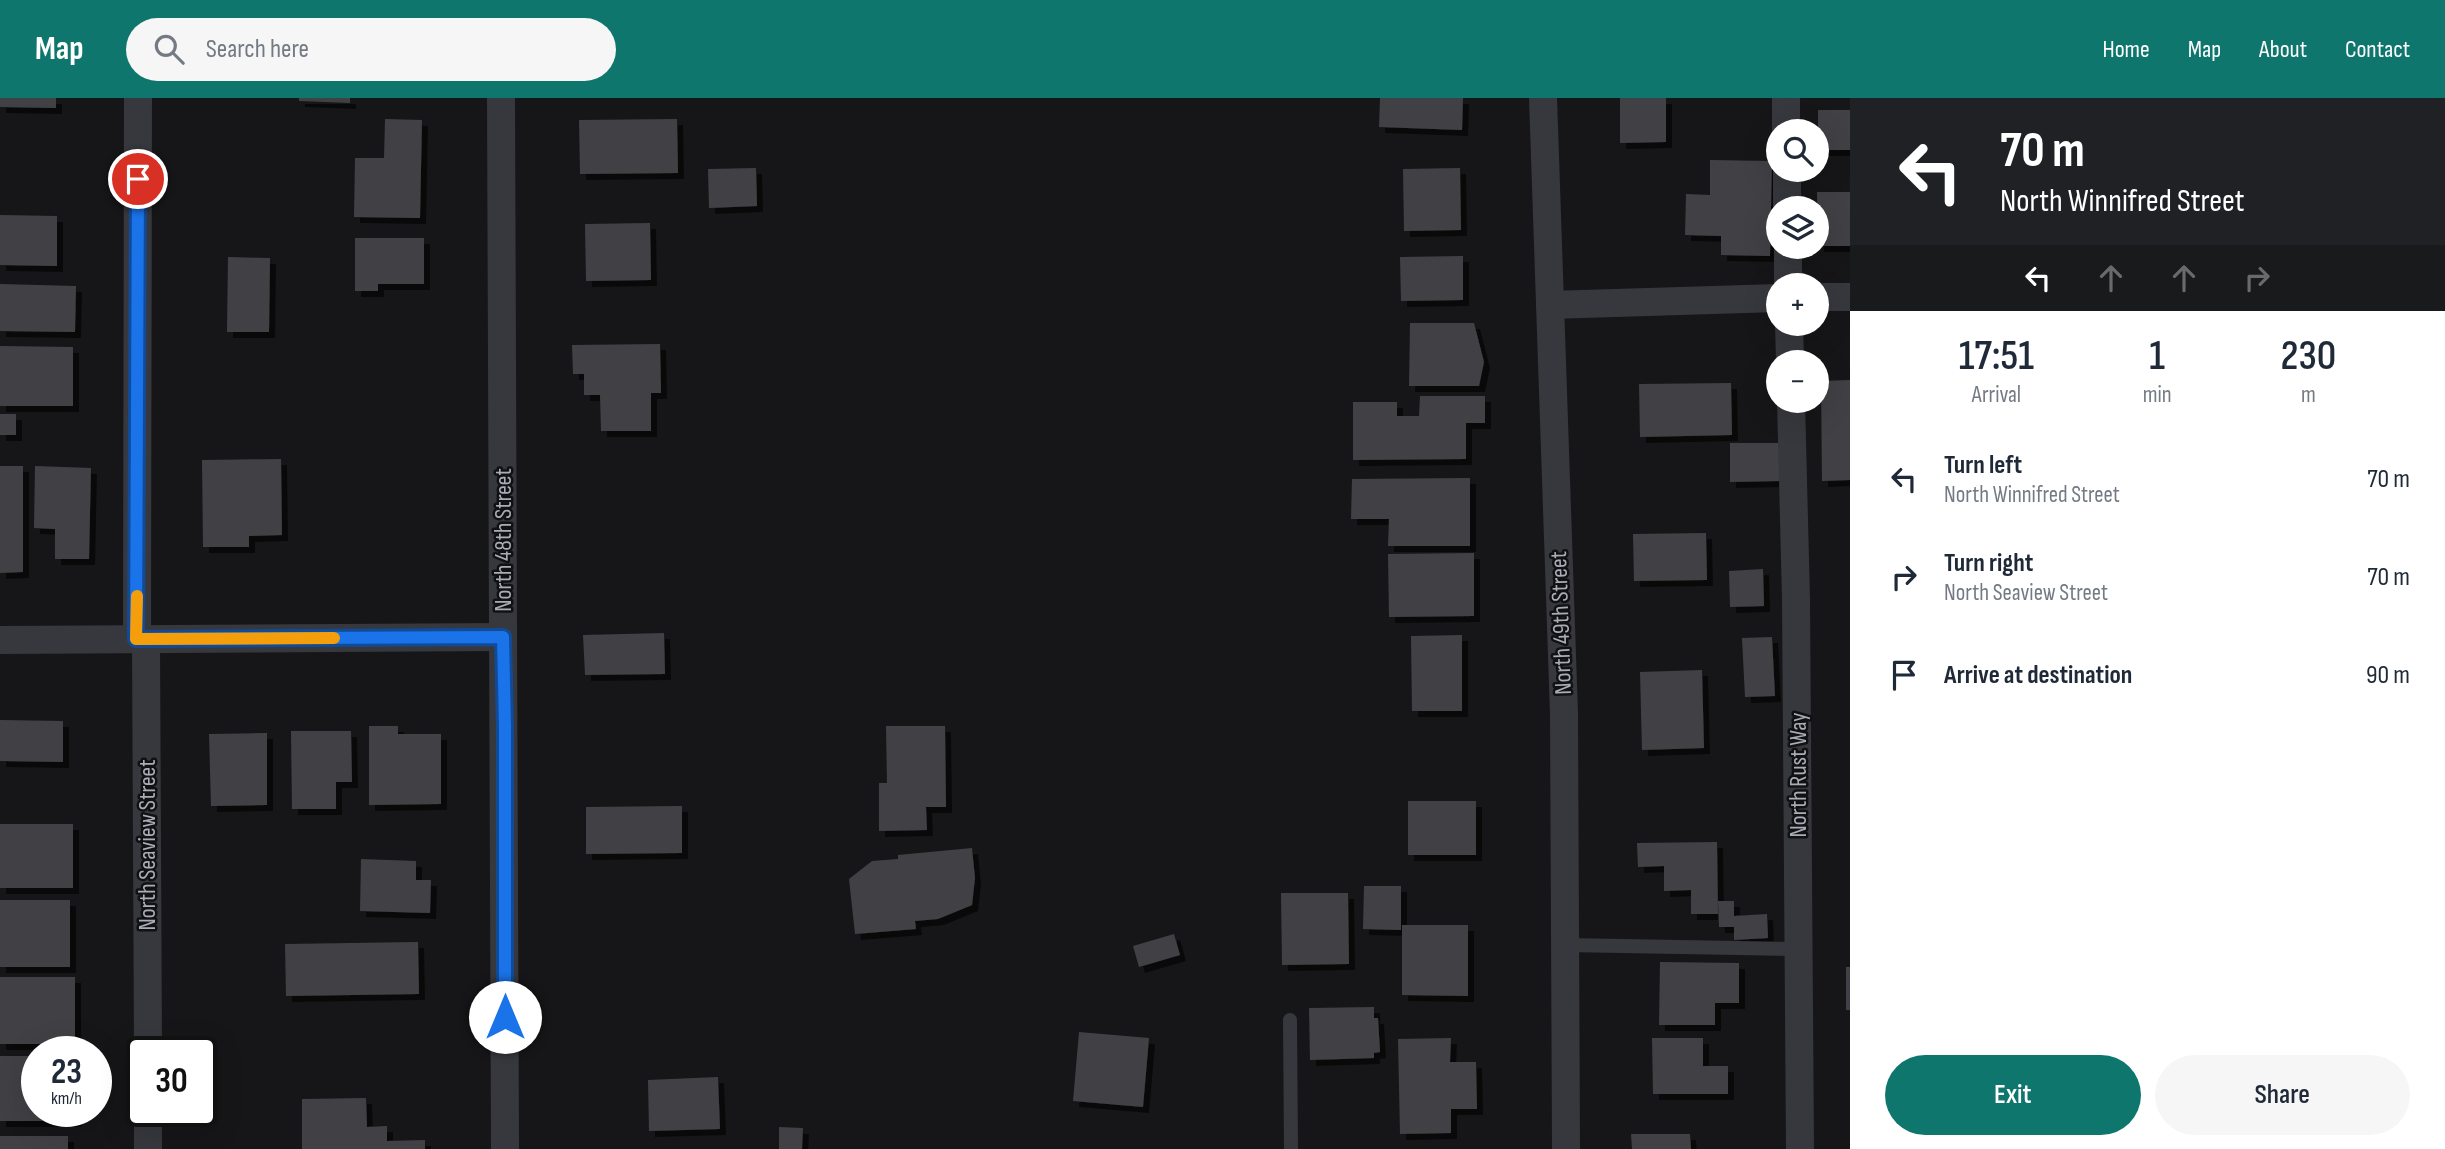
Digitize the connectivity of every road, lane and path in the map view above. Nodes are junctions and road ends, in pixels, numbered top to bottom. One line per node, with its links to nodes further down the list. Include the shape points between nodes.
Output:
1 (138, 98): 12 (street, North Seaview Street)
2 (501, 98): 11 (street, North 48th Street)
3 (1543, 98): 9 (street, North 49th Street)
4 (1786, 98): 5 (street)
5 (1786, 119)
6 (1829, 297): 7 (street)
7 (1850, 297)
8 (1766, 298): 9 (street)
9 (1550, 305): 14 (street, North 49th Street, via 1564,714)
10 (1791, 413): 15 (street, North Rust Way)
11 (503, 637): 12 (street); 20 (street, North 48th Street)
12 (141, 639): 13 (street); 17 (street, North Seaview Street)
13 (0, 640)
14 (1565, 945): 15 (lane); 22 (street, North 49th Street)
15 (1799, 949): 23 (street, North Rust Way)
16 (1290, 1020): 21 (lane)
17 (148, 1036)
18 (148, 1127): 19 (street)
19 (148, 1149)
20 (505, 1149)
21 (1291, 1149)
22 (1566, 1149)
23 (1800, 1149)

